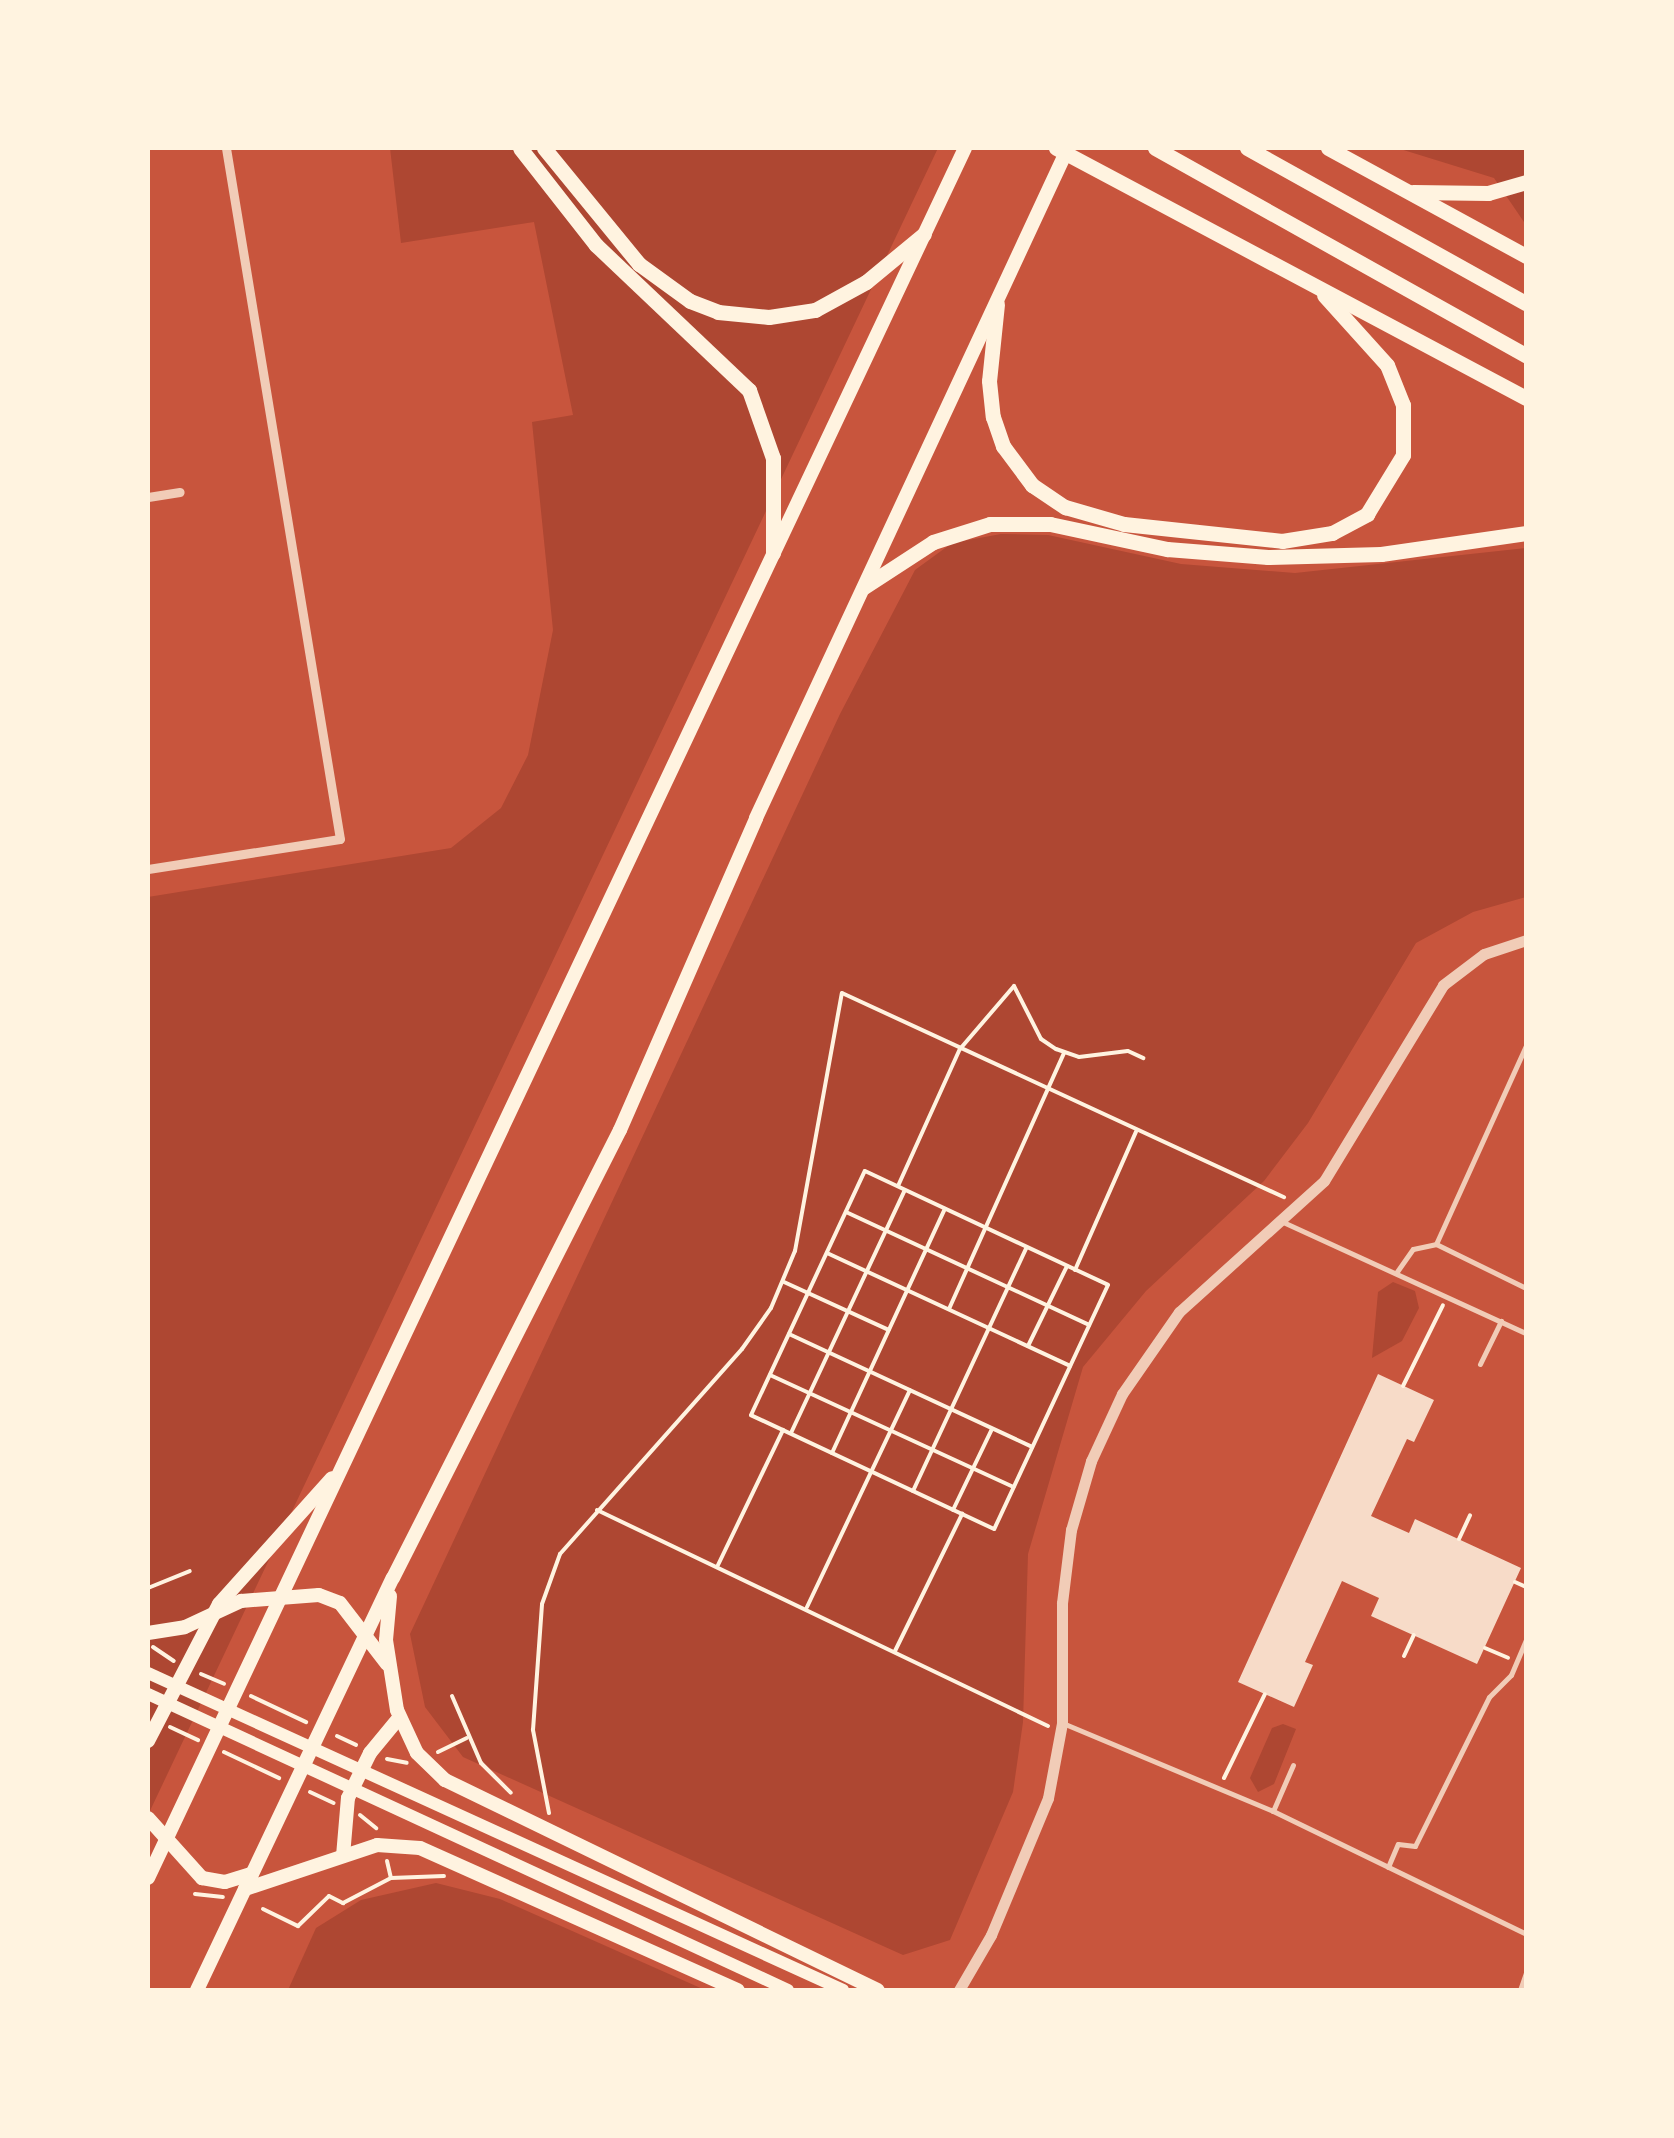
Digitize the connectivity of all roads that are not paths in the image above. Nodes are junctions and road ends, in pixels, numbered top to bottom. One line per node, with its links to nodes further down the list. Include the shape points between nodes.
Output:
1 (226, 148): 24 (street, via 340,839)
2 (520, 148): 22 (highway, via 596,245 749,390 774,458)
3 (544, 148): 12 (highway, via 638,264 718,312 768,317 815,310 866,282)
4 (966, 148): 12 (main road)
5 (1056, 148): 14 (highway)
6 (1068, 148): 16 (main road)
7 (1248, 148): 15 (highway)
8 (1328, 148): 11 (highway)
9 (1160, 150): 17 (highway)
10 (1526, 182): 11 (highway, via 1488,193)
11 (1408, 192): 13 (highway)
12 (924, 234): 22 (main road)
13 (1526, 256)
14 (1324, 295): 16 (highway, via 1387,365 1403,404 1403,454 1367,514 1332,534 1282,542 1124,524 1065,507 1032,484 1003,446 993,417 989,381); 18 (highway)
15 (1526, 303)
16 (997, 304): 23 (main road)
17 (1526, 355)
18 (1526, 398)
19 (180, 492): 20 (street)
20 (148, 497)
21 (1526, 533): 23 (highway, via 1381,554 1268,557 1167,549 1050,524 990,524 933,542)
22 (772, 554): 34 (main road)
23 (864, 587): 35 (main road, via 620,1130)
24 (148, 869)
25 (1526, 940): 27 (street, via 1484,954 1442,985 1332,1170)
26 (1526, 1046): 28 (lane)
27 (1282, 1222): 29 (lane); 45 (street, via 1231,1261 1166,1328 1107,1423 1085,1479 1064,1570)
28 (1436, 1244): 29 (lane, via 1412,1248); 30 (lane)
29 (1396, 1273): 31 (lane)
30 (1526, 1288)
31 (1500, 1321): 32 (lane); 33 (lane)
32 (1526, 1333)
33 (1480, 1364)
34 (338, 1472): 36 (main road); 37 (main road)
35 (393, 1578): 39 (main road); 41 (main road)
36 (279, 1600): 37 (main road, via 241,1601); 39 (main road, via 331,1598); 50 (main road)
37 (212, 1613): 38 (main road, via 185,1628); 46 (main road)
38 (148, 1633)
39 (364, 1639): 41 (main road); 54 (main road)
40 (1526, 1640): 52 (lane, via 1511,1674 1489,1697 1416,1846 1398,1844)
41 (388, 1666): 44 (main road)
42 (148, 1673): 60 (main road)
43 (148, 1694): 59 (main road)
44 (399, 1718): 51 (main road, via 370,1753 348,1798); 61 (main road, via 417,1753 444,1780)
45 (1062, 1728): 48 (lane); 62 (street, via 1031,1846)
46 (148, 1741)
47 (1293, 1765): 48 (lane)
48 (1273, 1810): 52 (lane)
49 (148, 1818): 50 (main road)
50 (169, 1838): 53 (main road); 54 (main road, via 202,1878)
51 (344, 1856): 54 (main road); 58 (main road, via 377,1846 420,1848)
52 (1388, 1867): 55 (lane)
53 (148, 1878)
54 (248, 1882): 57 (main road)
55 (1526, 1934)
56 (1526, 1974): 63 (lane)
57 (198, 1990)
58 (738, 1990)
59 (788, 1990)
60 (843, 1990)
61 (878, 1990)
62 (959, 1990)
63 (1520, 1990)

